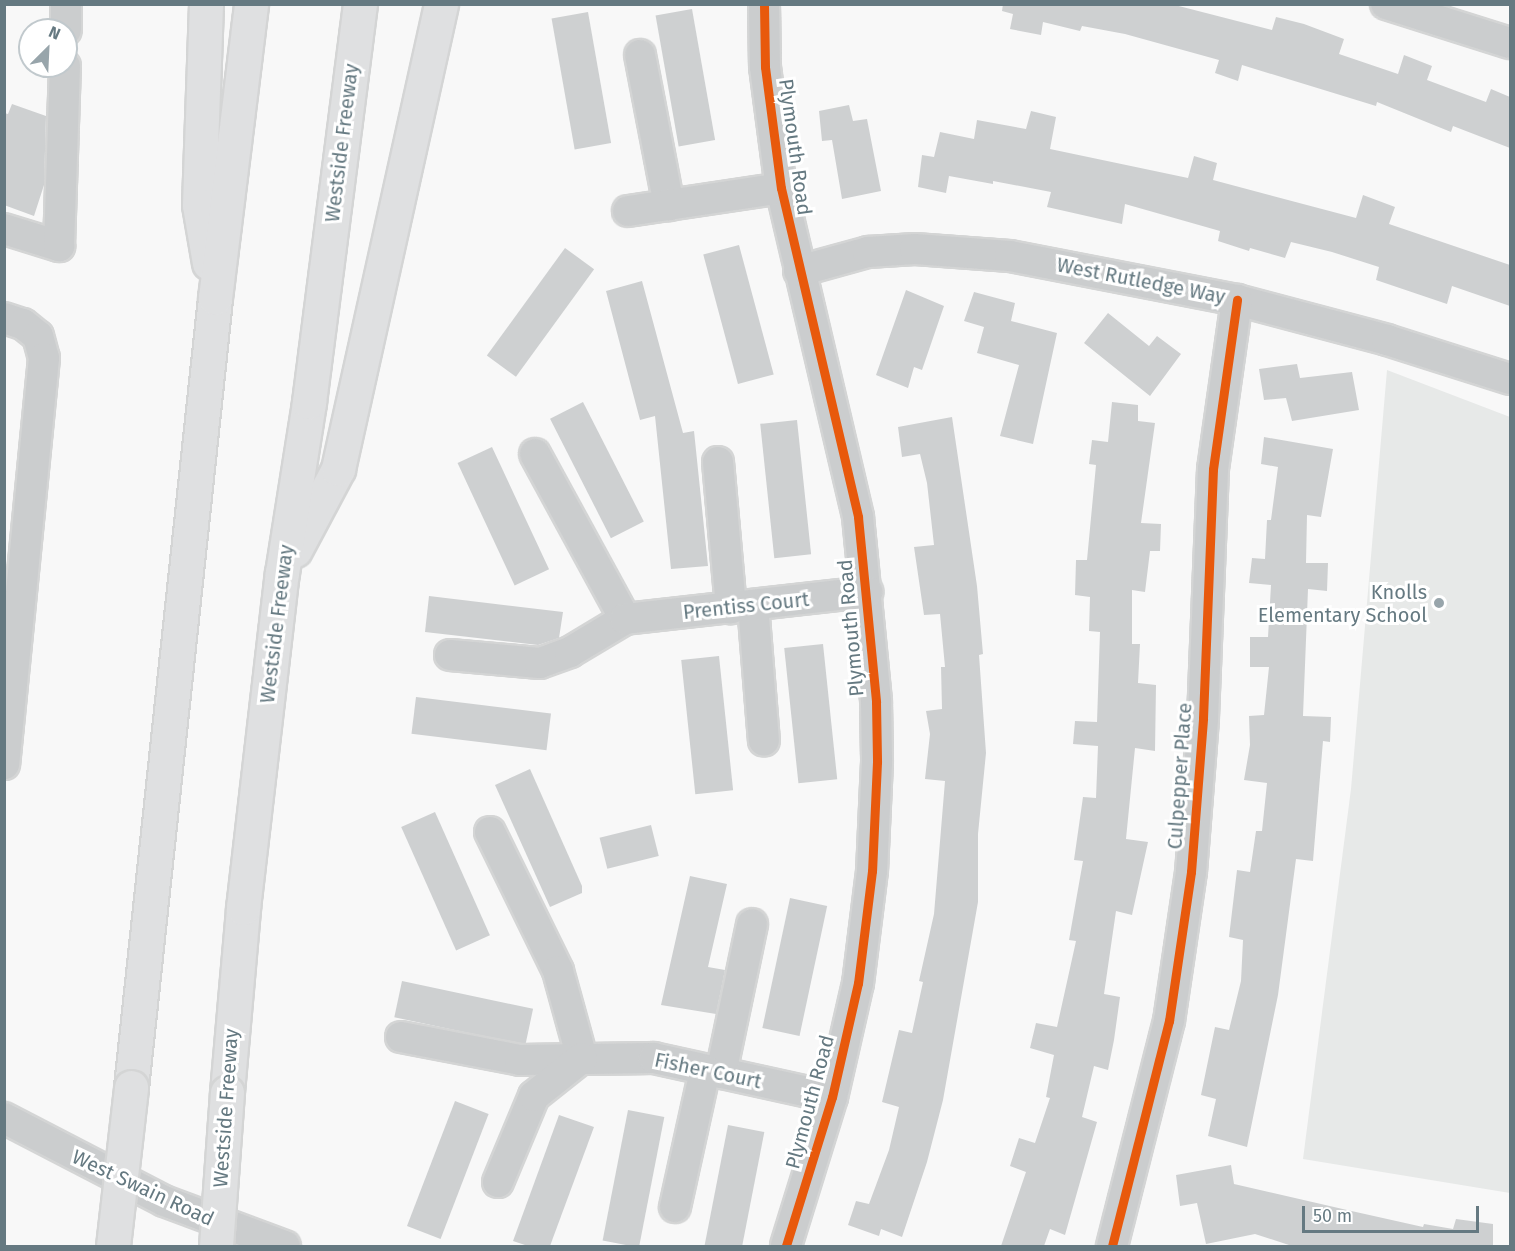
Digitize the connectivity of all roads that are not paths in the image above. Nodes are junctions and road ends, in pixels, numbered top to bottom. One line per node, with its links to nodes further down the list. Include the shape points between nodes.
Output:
1 (206, 4): 15 (highway, via 199,205)
2 (251, 4): 15 (highway)
3 (360, 4): 21 (highway, Westside Freeway, via 309,402)
4 (441, 4): 21 (highway, via 338,469)
5 (764, 4): 10 (street, Plymouth Road, via 766,78)
6 (1386, 4): 7 (street)
7 (1510, 44)
8 (640, 55): 11 (street)
9 (65, 78): 13 (street, via 59,246)
10 (781, 188): 11 (street); 14 (street, Plymouth Road)
11 (669, 205): 12 (street)
12 (628, 211)
13 (4, 229)
14 (799, 271): 16 (street, West Rutledge Way, via 868,252 949,249 1065,265); 22 (street, Plymouth Road, via 844,446)
15 (215, 298): 37 (highway, bridge)
16 (1237, 300): 18 (street, West Rutledge Way, via 1387,340); 41 (street, Culpepper Place, via 1213,469 1203,718 1191,872 1169,1021)
17 (4, 318): 27 (street, via 23,324 38,336 44,358)
18 (1510, 380)
19 (535, 454): 24 (street)
20 (718, 462): 23 (street)
21 (282, 573): 38 (highway, Westside Freeway, bridge, via 243,908)
22 (867, 592): 23 (street, Prentiss Court); 33 (street, Plymouth Road, via 876,712 872,871 858,983)
23 (742, 606): 24 (street, Prentiss Court); 26 (street)
24 (625, 619): 25 (street, via 570,652 540,663)
25 (450, 655)
26 (764, 741)
27 (4, 764)
28 (490, 832): 31 (street, via 558,971)
29 (752, 924): 32 (street)
30 (401, 1037): 31 (street, Fisher Court, via 520,1060)
31 (582, 1058): 32 (street, Fisher Court, via 654,1058); 35 (street, via 534,1096)
32 (713, 1071): 33 (street, Fisher Court); 36 (street)
33 (832, 1097): 40 (street, Plymouth Road)
34 (4, 1118): 39 (street, West Swain Road, via 164,1202)
35 (498, 1182)
36 (675, 1207)
37 (113, 1246)
38 (216, 1246)
39 (285, 1246)
40 (786, 1246)
41 (1112, 1246)

